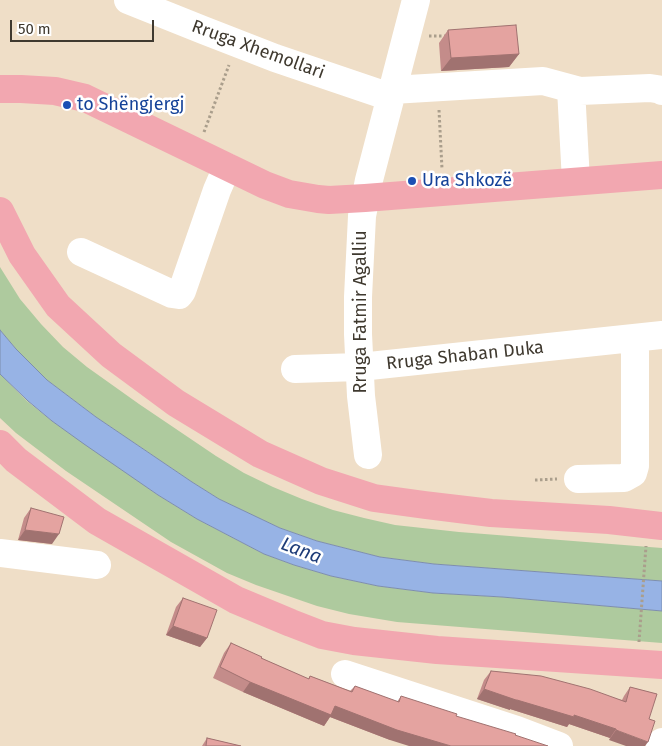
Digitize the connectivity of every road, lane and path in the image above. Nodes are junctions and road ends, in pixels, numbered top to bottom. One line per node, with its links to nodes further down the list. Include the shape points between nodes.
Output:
1 (128, 0): 5 (street, Rruga Xhemollari)
2 (416, 0): 4 (street)
3 (453, 36): 4 (path)
4 (406, 37): 10 (street)
5 (237, 43): 10 (street, Rruga Xhemollari); 11 (path)
6 (438, 87): 8 (street, via 543,82); 10 (street); 13 (path)
7 (0, 89): 12 (main road, via 56,91 85,98)
8 (571, 89): 9 (street, via 650,88); 15 (street)
9 (662, 91)
10 (391, 94): 16 (street)
11 (202, 136)
12 (227, 167): 16 (main road, via 288,194 329,200); 18 (street, via 179,296)
13 (442, 172)
14 (662, 175): 15 (main road)
15 (576, 181): 16 (main road)
16 (365, 198): 21 (street, Rruga Fatmir Agalliu, via 358,297)
17 (0, 210): 26 (main road, via 22,255 58,306 111,355 176,403 260,454 321,481 374,498 491,512 609,520)
18 (82, 252)
19 (662, 335): 20 (street, Rruga Shaban Duka)
20 (635, 338): 21 (street, Rruga Shaban Duka); 25 (street, via 633,473 624,478)
21 (360, 367): 22 (street, Rruga Shaban Duka); 24 (street, Rruga Fatmir Agalliu)
22 (295, 369)
23 (0, 444): 30 (main road, via 16,460 97,521 236,600 322,635 354,642 437,650)
24 (368, 455)
25 (578, 479)
26 (654, 535): 29 (path)
27 (0, 553): 28 (street)
28 (97, 565)
29 (639, 641)
30 (662, 665)
31 (345, 674): 33 (street)
32 (662, 742): 34 (street)
33 (559, 746)
34 (660, 746)

